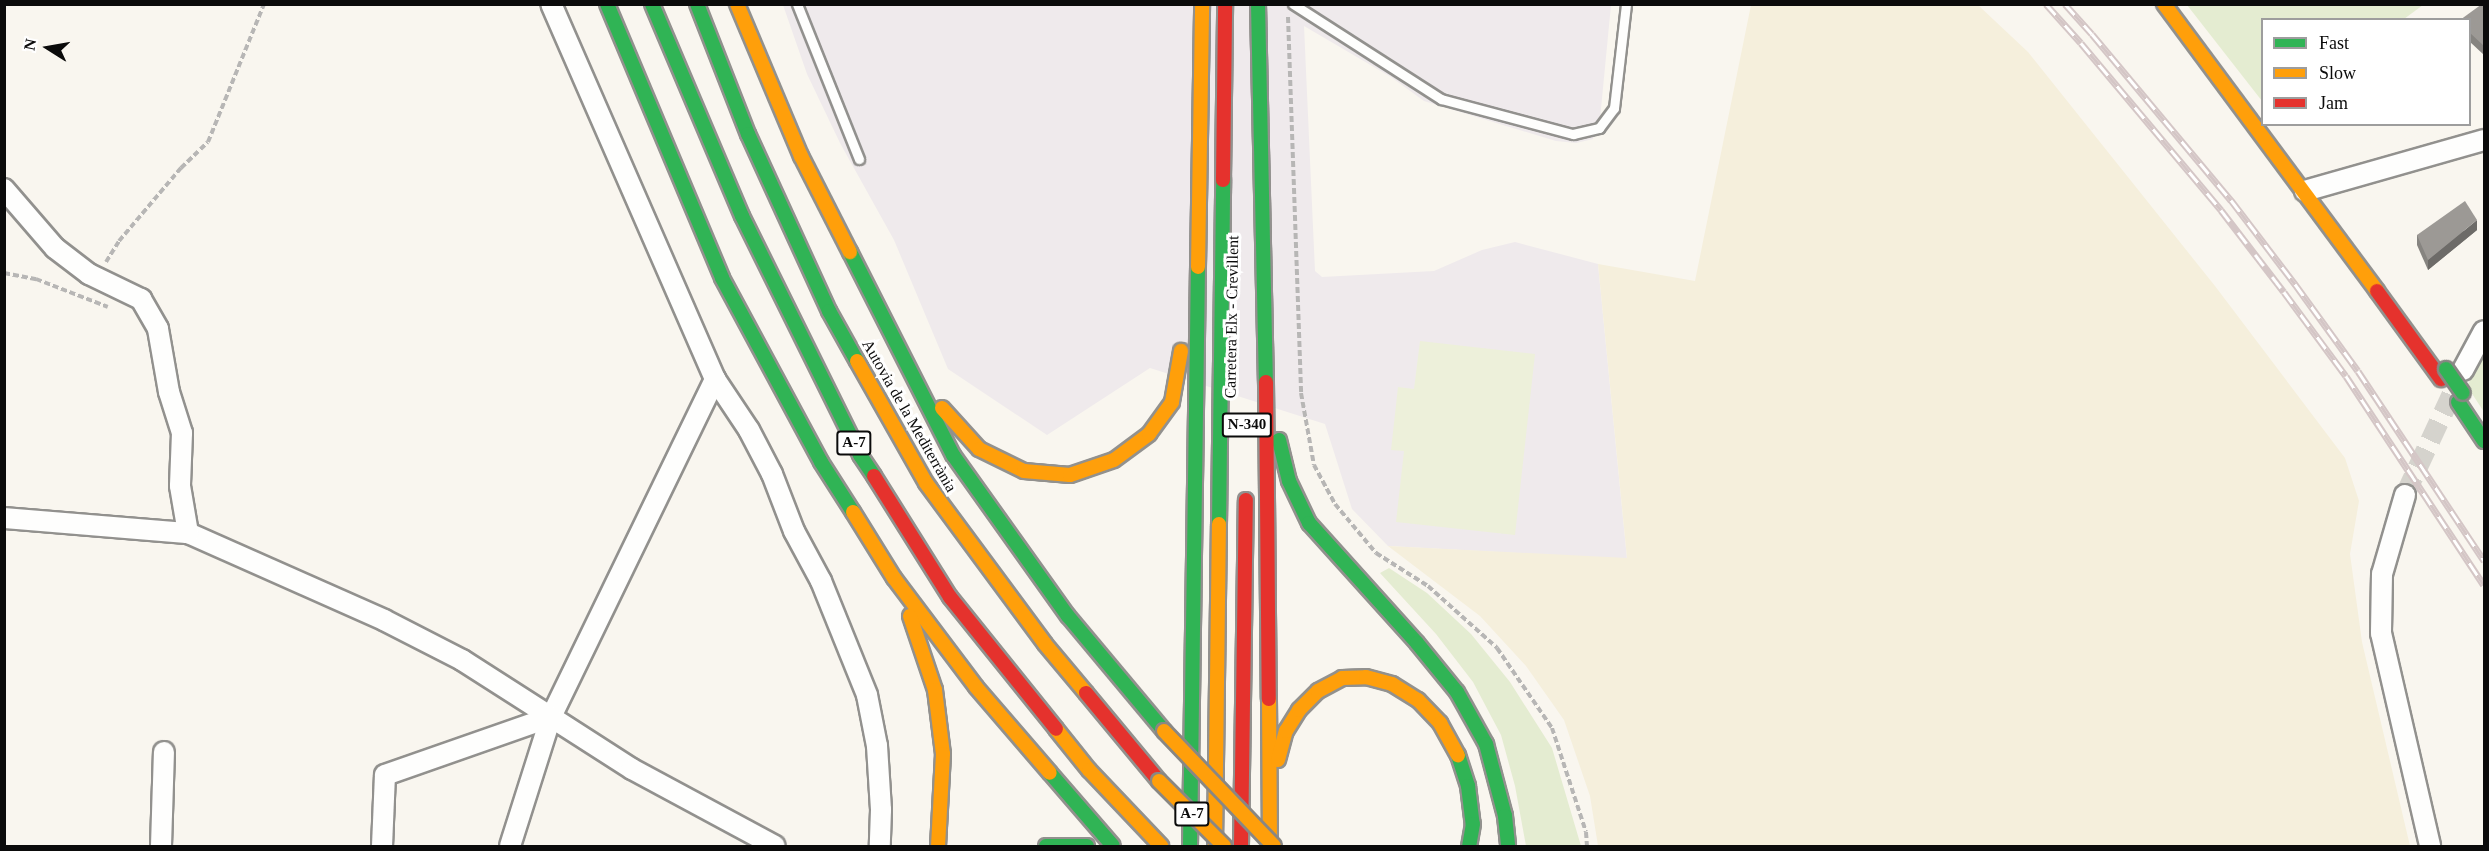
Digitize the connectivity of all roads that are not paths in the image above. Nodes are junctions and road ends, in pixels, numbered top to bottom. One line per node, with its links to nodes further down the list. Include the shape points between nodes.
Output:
1 (551, 4): 26 (street)
2 (607, 4): 34 (main road, via 722,278 821,462)
3 (652, 4): 47 (main road, A-7, via 742,216 860,455 950,597 1089,770)
4 (696, 4): 50 (main road, Autovia de la Mediterrània / A-7, bridge, via 748,134 830,311 926,483 1045,644 1159,782)
5 (737, 4): 24 (main road, via 801,156)
6 (797, 4): 18 (lane)
7 (1202, 4): 14 (main road)
8 (1225, 4): 49 (main road, Carretera Elx - Crevillent / N-340)
9 (1256, 4): 21 (main road, Carretera Elx - Crevillent); 22 (main road)
10 (1293, 4): 11 (lane, via 1441,99 1573,134 1599,128 1614,108)
11 (1626, 4)
12 (2163, 4): 20 (main road)
13 (2174, 4): 15 (main road)
14 (1199, 107): 24 (main road, via 1185,326 1172,402 1149,434 1114,460 1070,475 1024,471 979,449); 48 (main road)
15 (2261, 119)
16 (2266, 126): 20 (main road)
17 (2484, 140): 20 (street)
18 (859, 159)
19 (4, 189): 33 (street, via 55,248 96,278 141,299 158,329 169,392 182,433 180,486)
20 (2309, 190): 25 (main road)
21 (1249, 280)
22 (1265, 325): 37 (main road); 53 (main road, via 1273,418 1289,481 1310,523 1457,692 1486,744 1505,816)
23 (2484, 331): 25 (street)
24 (907, 368): 37 (main road, bridge, via 953,455 1068,616 1164,731)
25 (2450, 373): 27 (main road)
26 (716, 379): 35 (street); 42 (street, via 772,474 867,695 877,746)
27 (2460, 397): 28 (main road); 29 (main road)
28 (2484, 424)
29 (2484, 441)
30 (1246, 484): 51 (main road)
31 (2405, 495): 54 (street, via 2382,574 2381,633)
32 (4, 518): 33 (street)
33 (188, 533): 35 (street, via 384,620 462,660)
34 (894, 578): 43 (main road, via 920,639 935,690 943,754); 46 (main road, via 984,696)
35 (551, 717): 39 (street, via 385,775); 40 (street); 41 (street, via 632,769)
36 (164, 752): 38 (street)
37 (1271, 842): 52 (main road, via 1278,761 1286,731 1318,691 1342,678 1366,677 1392,684 1418,700 1440,723 1468,786 1473,824)
38 (161, 846)
39 (382, 846)
40 (510, 846)
41 (775, 846)
42 (880, 846)
43 (938, 846)
44 (1046, 846): 45 (main road)
45 (1087, 846)
46 (1113, 846)
47 (1161, 846)
48 (1190, 846)
49 (1215, 846)
50 (1224, 846)
51 (1241, 846)
52 (1469, 846)
53 (1508, 846)
54 (2430, 846)

